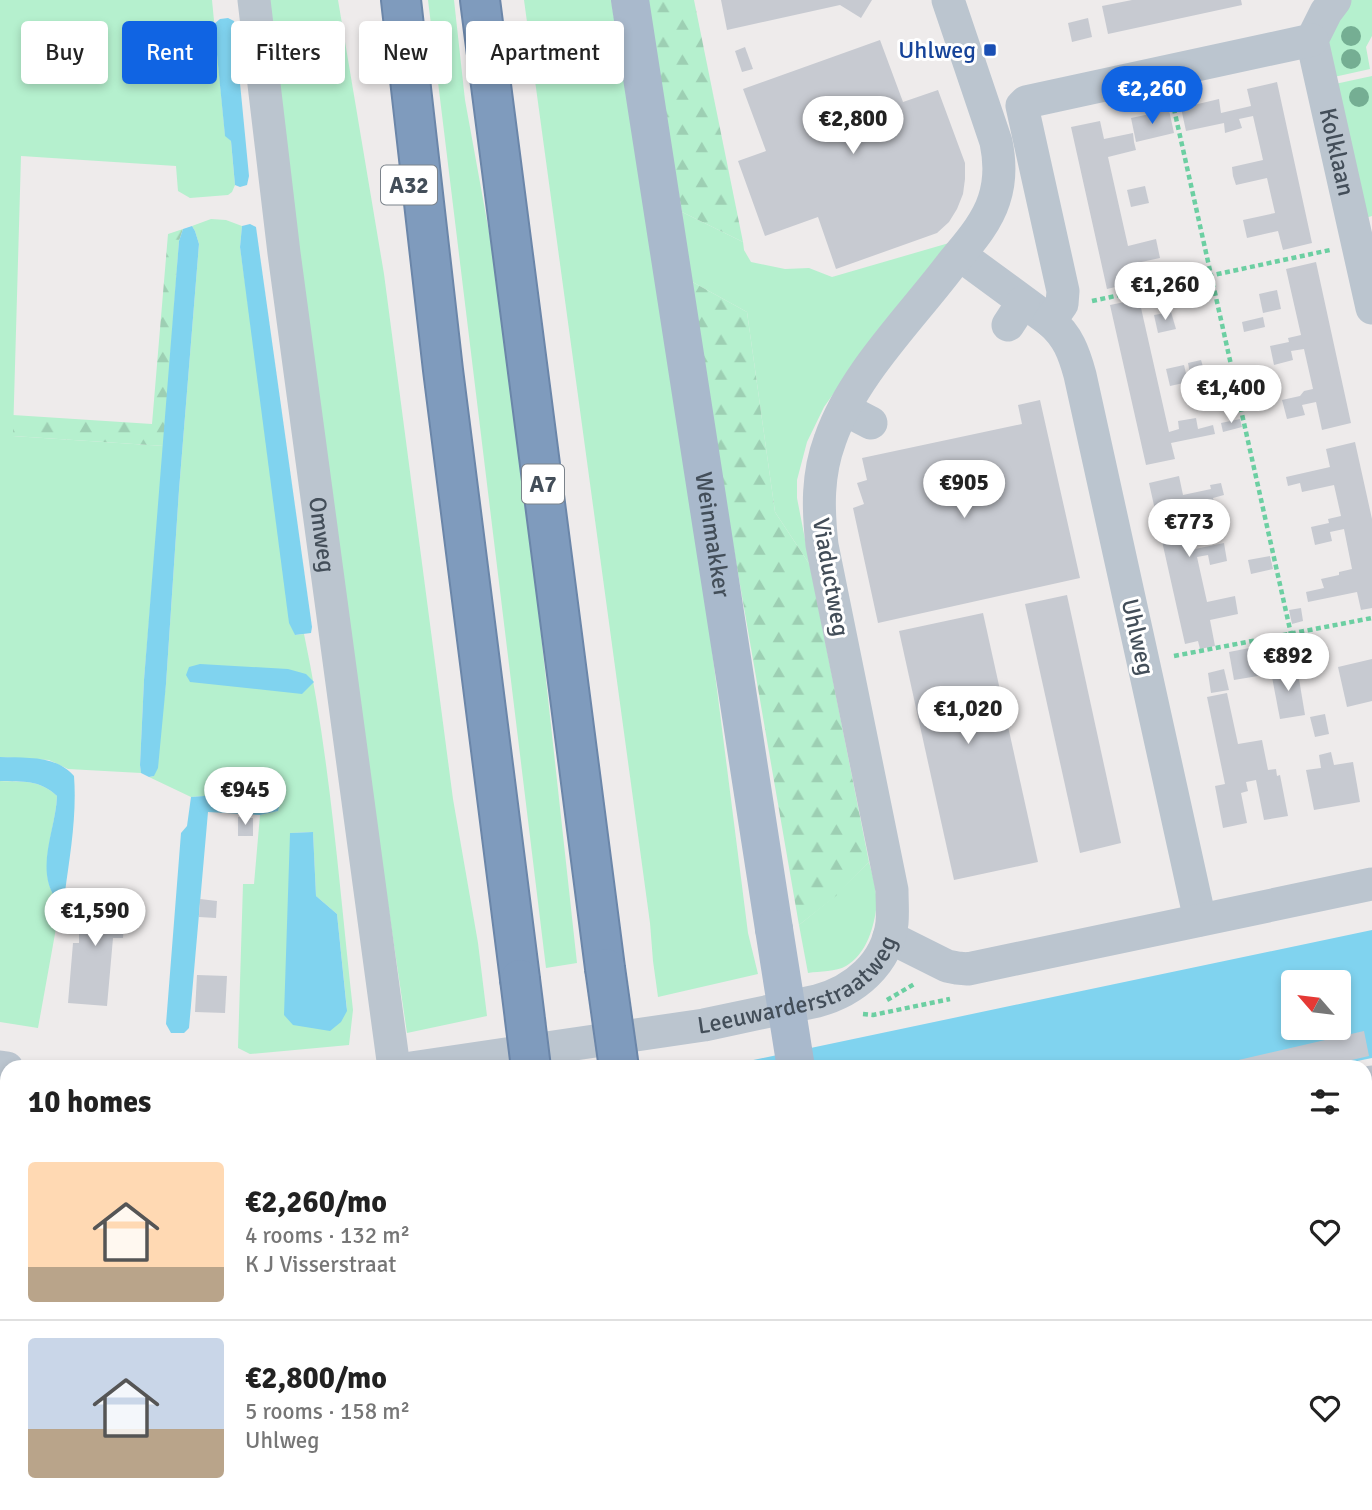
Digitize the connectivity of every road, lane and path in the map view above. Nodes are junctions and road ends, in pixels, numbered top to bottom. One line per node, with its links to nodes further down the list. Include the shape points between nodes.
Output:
1 (254, 0): 23 (street, Omweg)
2 (375, 0): 16 (highway, A32)
3 (401, 0): 16 (highway)
4 (480, 0): 26 (highway, A7, bridge)
5 (630, 0): 27 (main road, Weinmakker, bridge)
6 (948, 0): 11 (street, via 949,38 993,133 999,162 993,202)
7 (1335, 0): 8 (street)
8 (1312, 40): 14 (street, Kolklaan); 15 (street, via 1023,105 1064,296)
9 (1174, 109): 12 (path)
10 (1335, 249): 12 (path)
11 (960, 255): 15 (street, Uhlweg, via 1016,314); 22 (street, Viaductweg, via 852,392 857,416 830,438 820,479 822,545 890,877)
12 (1213, 276): 13 (path); 18 (path)
13 (1088, 302)
14 (1372, 308)
15 (1050, 321): 21 (street, Uhlweg, via 1067,339 1077,365)
16 (443, 370): 25 (highway, bridge)
17 (1372, 618): 18 (path)
18 (1291, 634): 19 (path)
19 (1165, 658)
20 (1372, 884): 21 (street, Leeuwarderstraatweg)
21 (1200, 920): 22 (street, Leeuwarderstraatweg, via 962,969)
22 (889, 937): 24 (street, Leeuwarderstraatweg, via 862,979 817,1002 704,1025)
23 (393, 1060)
24 (466, 1060)
25 (530, 1060)
26 (618, 1060)
27 (795, 1060)

